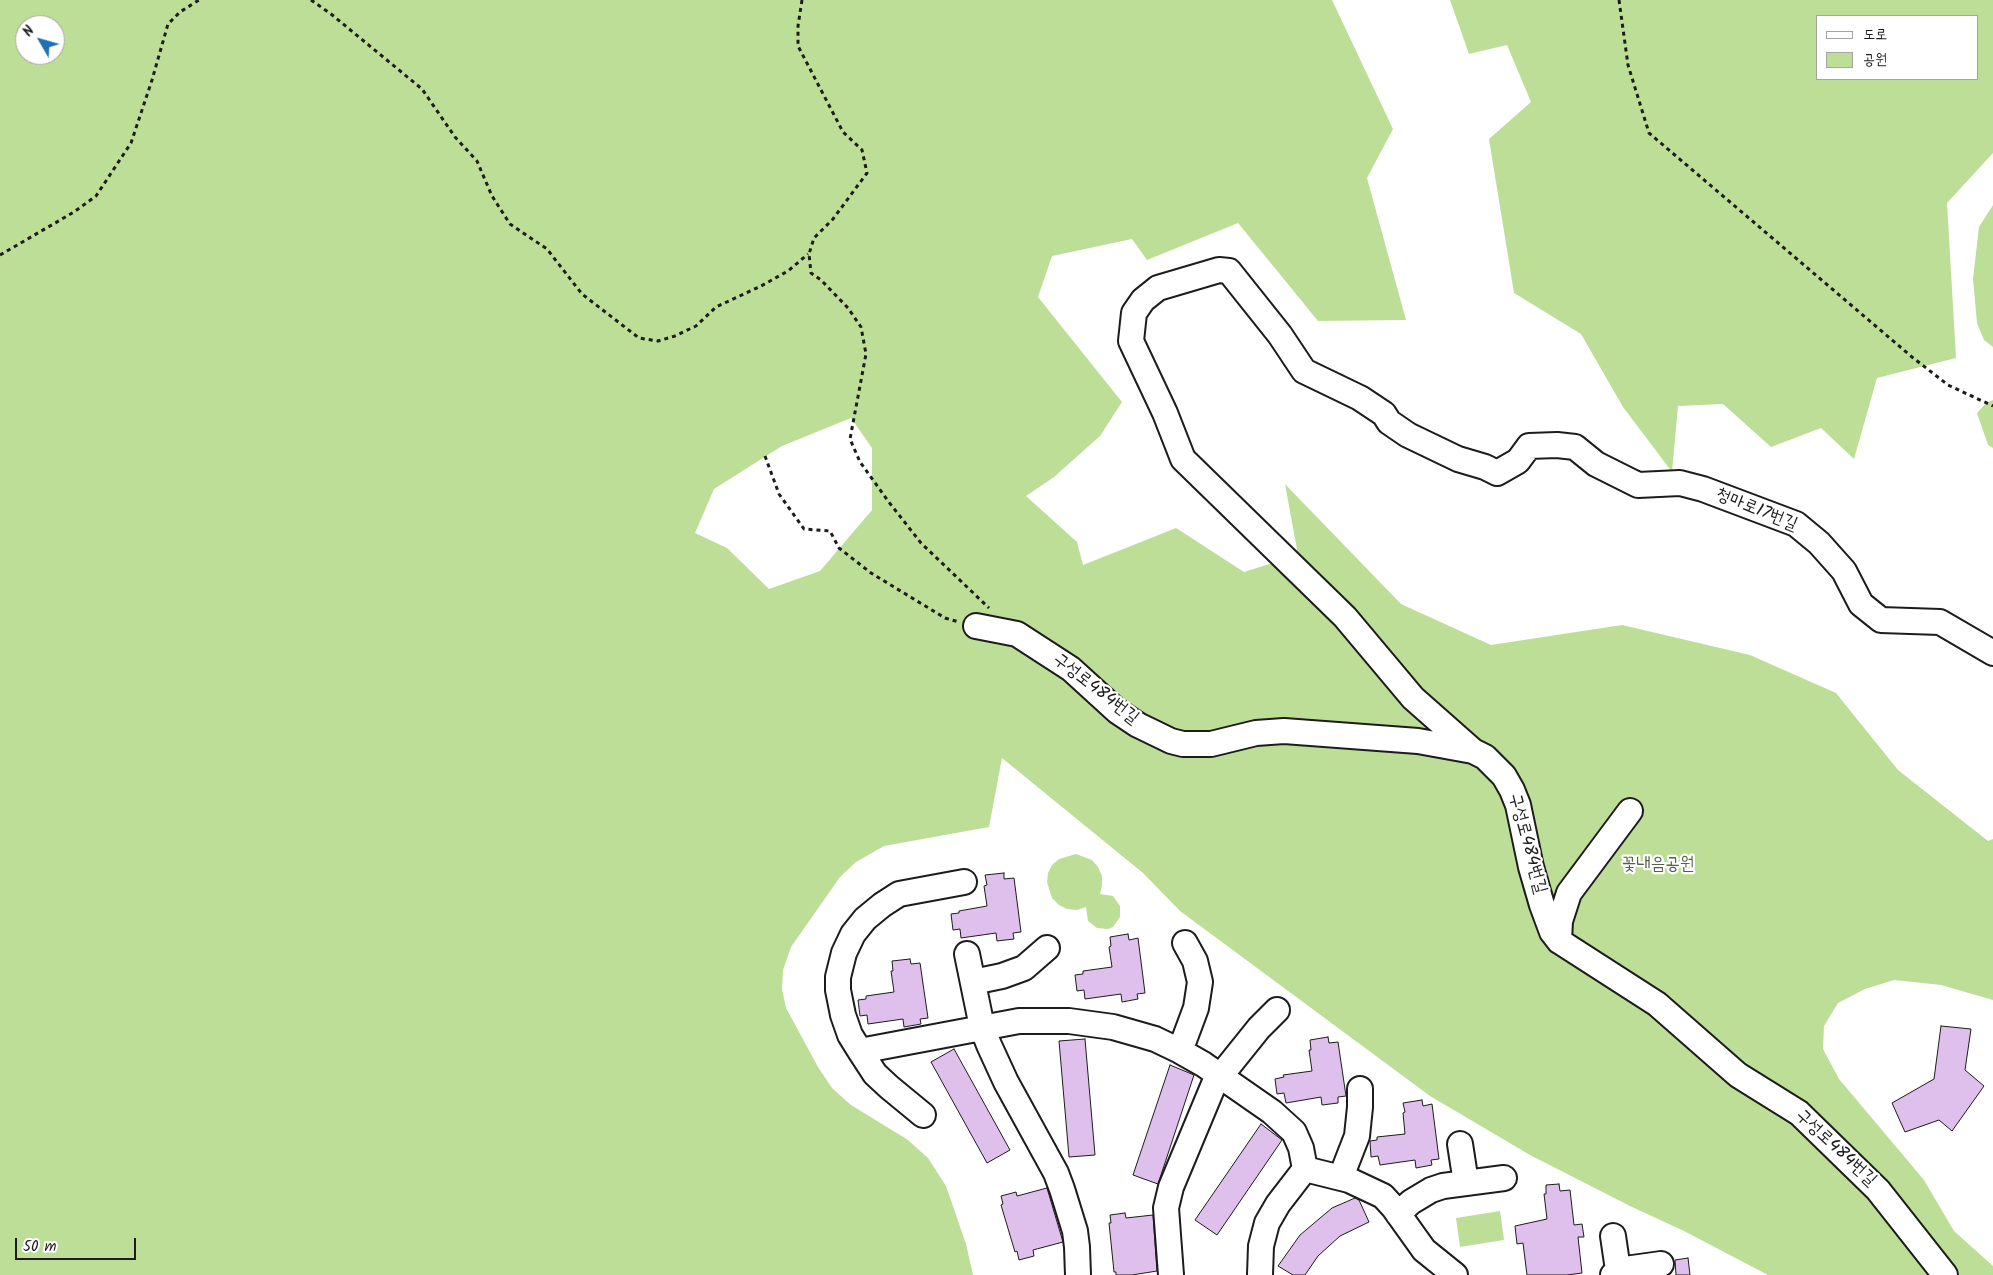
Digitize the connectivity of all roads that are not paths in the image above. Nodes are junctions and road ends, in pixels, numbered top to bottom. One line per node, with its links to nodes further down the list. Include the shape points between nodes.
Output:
1 (976, 626): 3 (street, 구성로484번길, via 1017,634 1071,669 1117,711 1171,741 1211,744 1256,733 1284,731 1418,741)
2 (1993, 653): 3 (street, 청마로17번길, via 1940,622 1881,620 1861,604 1844,571 1819,542 1796,524 1703,489 1680,483 1638,485 1596,464 1575,447 1557,445 1529,446 1518,461 1497,473 1408,435 1360,398 1304,371 1229,271 1219,270 1158,288 1143,300 1134,313 1131,341 1183,459 1345,617 1413,698)
3 (1474, 752): 6 (street, 구성로484번길, via 1495,765 1512,790 1542,905 1552,932)
4 (1630, 811): 6 (street, via 1569,893 1560,922)
5 (964, 882): 13 (street, via 907,892 892,898 872,913 853,934 841,966 838,990 846,1025)
6 (1559, 940): 31 (street, 구성로484번길, via 1657,1004 1738,1075 1803,1117 1878,1190)
7 (1184, 943): 14 (street, via 1195,961 1200,982 1194,1015)
8 (1047, 948): 10 (street, via 1024,968)
9 (967, 954): 10 (street)
10 (973, 982): 12 (street)
11 (1277, 1010): 15 (street)
12 (982, 1027): 13 (street); 14 (street, via 1034,1020 1089,1022 1132,1032); 27 (street, via 998,1065 1056,1173 1075,1231)
13 (860, 1051): 17 (street, via 882,1080)
14 (1180, 1051): 15 (street)
15 (1220, 1076): 19 (street, via 1289,1125 1301,1148); 28 (street, via 1210,1092 1168,1198)
16 (1360, 1089): 20 (street, via 1357,1136)
17 (923, 1115)
18 (1460, 1144): 22 (street)
19 (1305, 1169): 20 (street); 29 (street, via 1268,1223 1261,1246)
20 (1341, 1177): 23 (street, via 1383,1196)
21 (1504, 1178): 22 (street)
22 (1466, 1183): 23 (street, via 1431,1190)
23 (1398, 1214): 30 (street, via 1424,1250)
24 (1613, 1236): 26 (street)
25 (1661, 1264): 26 (street)
26 (1616, 1273)
27 (1078, 1275)
28 (1171, 1275)
29 (1260, 1275)
30 (1455, 1275)
31 (1945, 1275)

